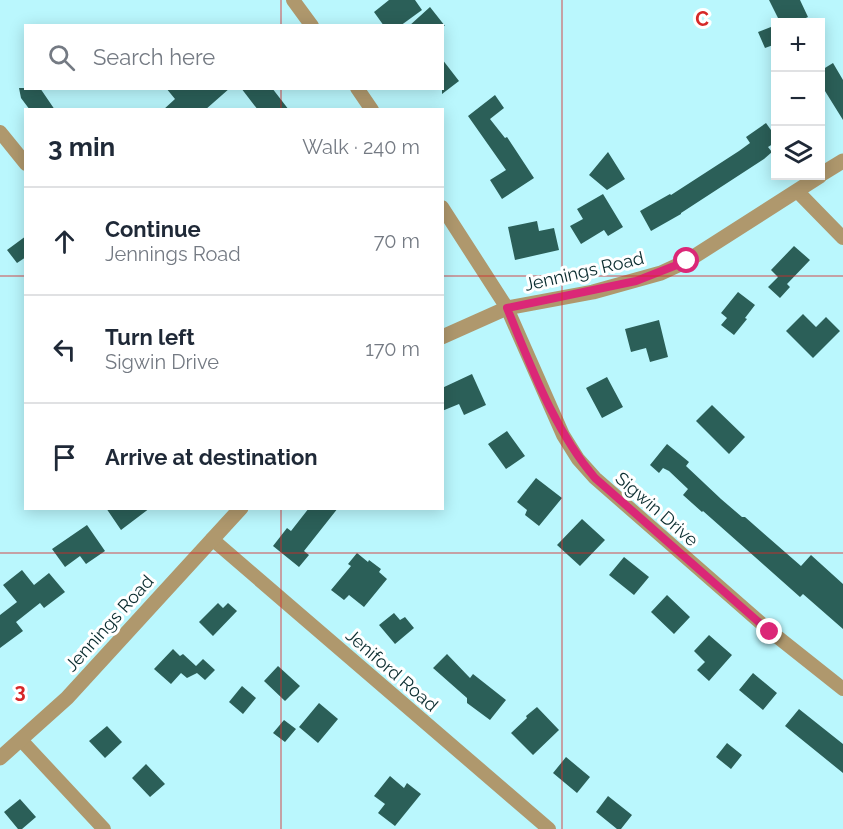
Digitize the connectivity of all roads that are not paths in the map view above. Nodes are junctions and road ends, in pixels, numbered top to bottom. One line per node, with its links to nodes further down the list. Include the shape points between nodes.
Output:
1 (293, 0): 2 (street)
2 (311, 24)
3 (358, 90): 4 (street)
4 (371, 108)
5 (0, 132): 7 (street)
6 (843, 160): 8 (street, Jennings Road)
7 (24, 162)
8 (825, 172)
9 (813, 180): 10 (street, Jennings Road)
10 (797, 191): 12 (street); 13 (street, Jennings Road, via 687,261 661,273 593,292)
11 (444, 210): 13 (street, Sigwin Drive)
12 (843, 238)
13 (507, 308): 14 (street, Jennings Road); 17 (street, Sigwin Drive, via 563,435 578,459 770,632)
14 (444, 336)
15 (239, 510): 16 (street, Jennings Road)
16 (212, 539): 18 (street, Jennings Road, via 67,698); 21 (street, Jeniford Road)
17 (843, 690)
18 (21, 740): 19 (street, Jennings Road); 20 (street)
19 (0, 758)
20 (104, 829)
21 (549, 829)

